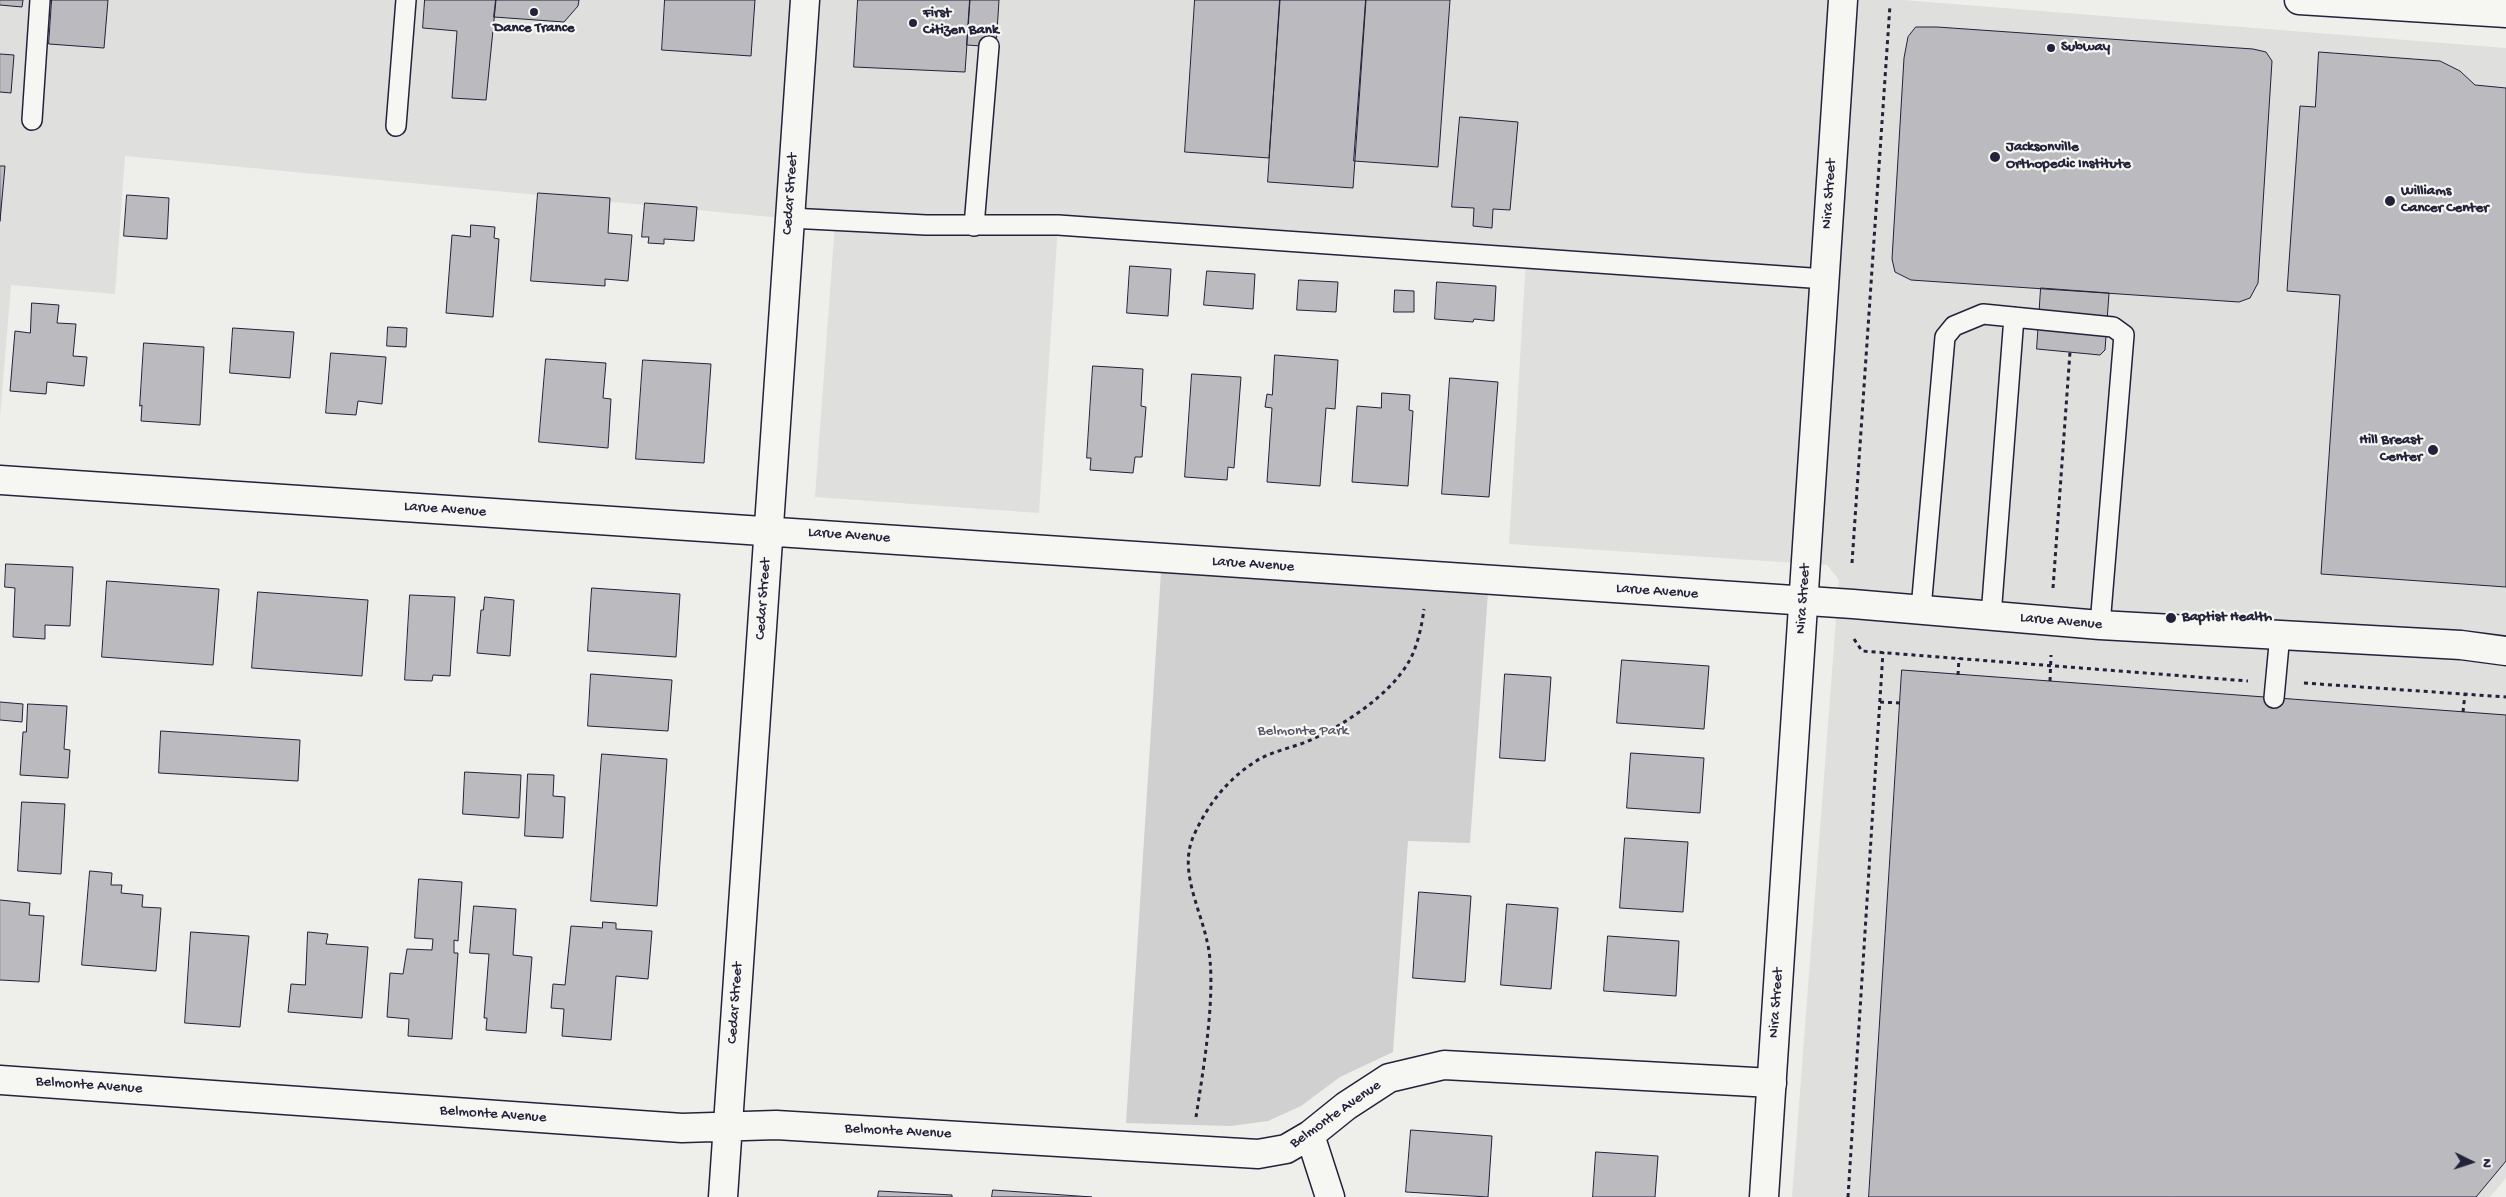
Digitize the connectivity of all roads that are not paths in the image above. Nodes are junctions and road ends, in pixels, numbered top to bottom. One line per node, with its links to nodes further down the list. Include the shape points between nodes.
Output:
1 (40, 0): 8 (lane)
2 (406, 0): 9 (lane)
3 (804, 0): 10 (street, Cedar Street)
4 (1843, 0): 12 (street, Nira Street)
5 (2299, 0): 6 (street)
6 (2506, 13)
7 (989, 46): 11 (lane)
8 (32, 120)
9 (396, 126)
10 (790, 218): 11 (lane); 15 (street, Cedar Street)
11 (974, 226): 12 (lane, via 1058,225)
12 (1825, 279): 16 (street, Nira Street)
13 (2014, 317): 17 (lane, via 1983,314 1954,326 1945,338); 18 (lane); 19 (lane, via 2113,327 2124,335)
14 (0, 480): 15 (street, Larue Avenue)
15 (769, 531): 16 (street, Larue Avenue); 25 (street, Cedar Street)
16 (1803, 601): 17 (street, Larue Avenue); 24 (street, Nira Street)
17 (1921, 609): 18 (street, Larue Avenue)
18 (1991, 616): 19 (street, Larue Avenue)
19 (2100, 625): 20 (street, Larue Avenue)
20 (2280, 634): 21 (street, Larue Avenue, via 2461,645); 22 (lane)
21 (2506, 651)
22 (2275, 690)
23 (0, 1080): 25 (street, Belmonte Avenue, via 682,1128)
24 (1772, 1083): 26 (street, Belmonte Avenue, via 1444,1065 1389,1078); 29 (street, Nira Street)
25 (727, 1127): 26 (street, Belmonte Avenue, via 776,1125 1258,1154 1286,1149); 27 (street, Cedar Street)
26 (1310, 1135): 28 (street)
27 (723, 1197)
28 (1330, 1197)
29 (1764, 1197)

